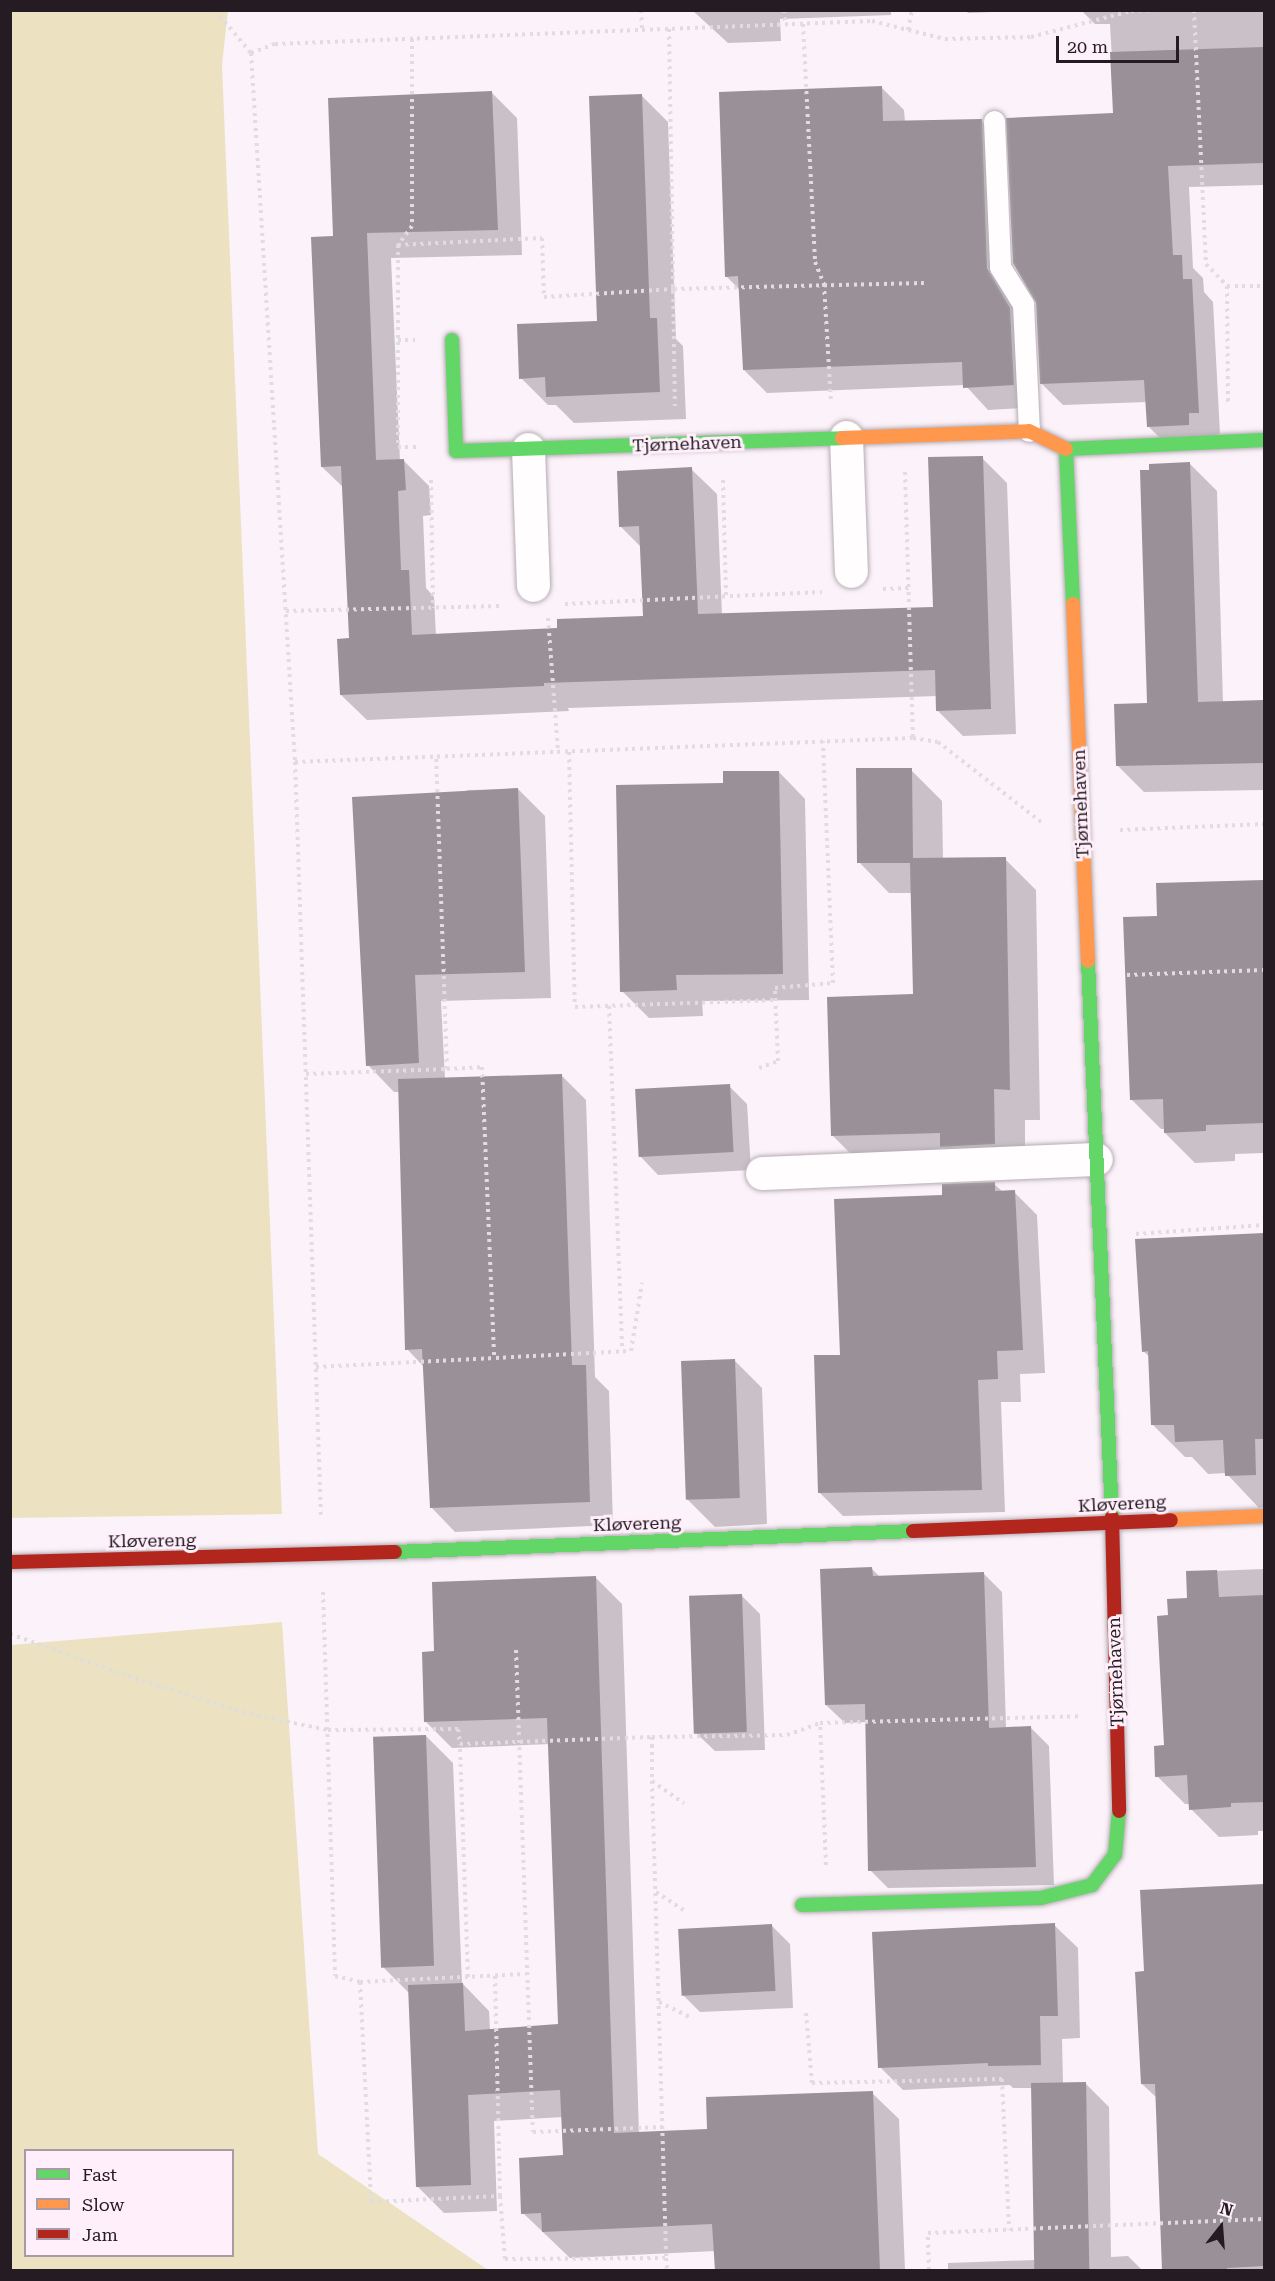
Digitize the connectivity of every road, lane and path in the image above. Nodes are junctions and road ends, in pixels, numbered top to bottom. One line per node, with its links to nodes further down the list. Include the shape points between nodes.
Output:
1 (215, 10): 13 (path)
2 (641, 10): 10 (path)
3 (784, 10): 7 (path)
4 (912, 10): 11 (path)
5 (1161, 10): 11 (path, via 1131,11 1031,38 945,39)
6 (1194, 10): 18 (path, via 1206,264)
7 (785, 24): 8 (path); 9 (path)
8 (803, 24): 11 (path, via 872,21); 17 (path, via 815,262)
9 (669, 29): 10 (path); 20 (path)
10 (642, 30): 12 (path)
11 (908, 30)
12 (412, 39): 13 (path, via 274,44); 15 (path, via 412,226)
13 (251, 53): 38 (path)
14 (994, 121): 22 (lane, via 1000,267 1023,304)
15 (398, 245): 20 (path, via 542,238 544,297); 29 (path, via 398,447)
16 (924, 283): 17 (path)
17 (824, 284): 20 (path); 24 (path)
18 (1227, 286): 19 (path); 27 (path)
19 (1264, 286)
20 (674, 289): 28 (path)
21 (452, 340): 30 (street, Tjørnehaven, via 456,451)
22 (1029, 431): 23 (street, Tjørnehaven); 31 (street, Tjørnehaven)
23 (904, 435): 24 (street, Tjørnehaven); 34 (path)
24 (840, 438): 26 (street, Tjørnehaven); 33 (street)
25 (1264, 440): 27 (street, Tjørnehaven)
26 (722, 442): 28 (street, Tjørnehaven); 35 (path)
27 (1229, 442): 31 (street, Tjørnehaven)
28 (676, 444): 30 (street, Tjørnehaven)
29 (430, 447)
30 (528, 449): 36 (street)
31 (1066, 449): 46 (street, Tjørnehaven)
32 (431, 470): 37 (path)
33 (852, 584): 34 (path); 35 (path)
34 (910, 588): 39 (path)
35 (726, 596): 36 (path)
36 (531, 598): 37 (path); 41 (path)
37 (433, 608): 38 (path)
38 (286, 611): 44 (path)
39 (914, 738): 40 (path); 46 (path, via 938,742 1045,825)
40 (823, 741): 42 (path); 49 (path, via 833,983 776,988)
41 (558, 752): 42 (path); 43 (path)
42 (569, 752): 50 (path, via 575,1007)
43 (436, 757): 44 (path); 52 (path)
44 (295, 762): 53 (path)
45 (1264, 824): 46 (path)
46 (1083, 831): 48 (street, Tjørnehaven)
47 (1264, 970): 48 (path)
48 (1089, 976): 54 (street, Tjørnehaven)
49 (776, 1000): 50 (path); 51 (path, via 778,1061)
50 (609, 1006): 59 (path)
51 (759, 1068)
52 (447, 1069): 53 (path); 60 (path, via 482,1067)
53 (306, 1074): 61 (path)
54 (1096, 1159): 55 (street); 57 (street, Tjørnehaven)
55 (762, 1173)
56 (1264, 1225): 57 (path)
57 (1100, 1236): 63 (street, Tjørnehaven)
58 (642, 1284): 59 (path, via 631,1351)
59 (622, 1351): 60 (path)
60 (494, 1358): 61 (path)
61 (316, 1367): 64 (path)
62 (1264, 1516): 63 (street, Kløvereng)
63 (1112, 1523): 64 (street, Kløvereng); 68 (street, Tjørnehaven)
64 (322, 1555): 65 (street, Kløvereng); 70 (path)
65 (10, 1562)
66 (10, 1634): 70 (path, via 238,1710)
67 (516, 1650): 72 (path)
68 (1118, 1715): 69 (path); 78 (street, Tjørnehaven, via 1120,1805 1114,1855 1092,1885 1041,1898)
69 (820, 1723): 71 (path, via 787,1735); 78 (path)
70 (328, 1730): 73 (path, via 458,1729); 83 (path, via 335,1976)
71 (652, 1737): 72 (path); 74 (path)
72 (521, 1741): 73 (path); 80 (path)
73 (460, 1744): 82 (path)
74 (652, 1781): 75 (path); 76 (path)
75 (684, 1803)
76 (656, 1892): 79 (path); 84 (path)
77 (802, 1905): 78 (street, Tjørnehaven)
78 (827, 1905)
79 (684, 1910)
80 (526, 1974): 81 (path); 87 (path, via 533,2132)
81 (495, 1976): 82 (path); 88 (path)
82 (468, 1977): 83 (path)
83 (360, 1982): 88 (path, via 371,2202)
84 (659, 2002): 86 (path); 87 (path)
85 (806, 2013): 90 (path, via 812,2083 1002,2079)
86 (690, 2017)
87 (663, 2127): 91 (path)
88 (500, 2196): 91 (path, via 505,2259)
89 (1264, 2219): 90 (path)
90 (1009, 2230): 93 (path, via 928,2234)
91 (666, 2258): 92 (path)
92 (667, 2271)
93 (929, 2271)

